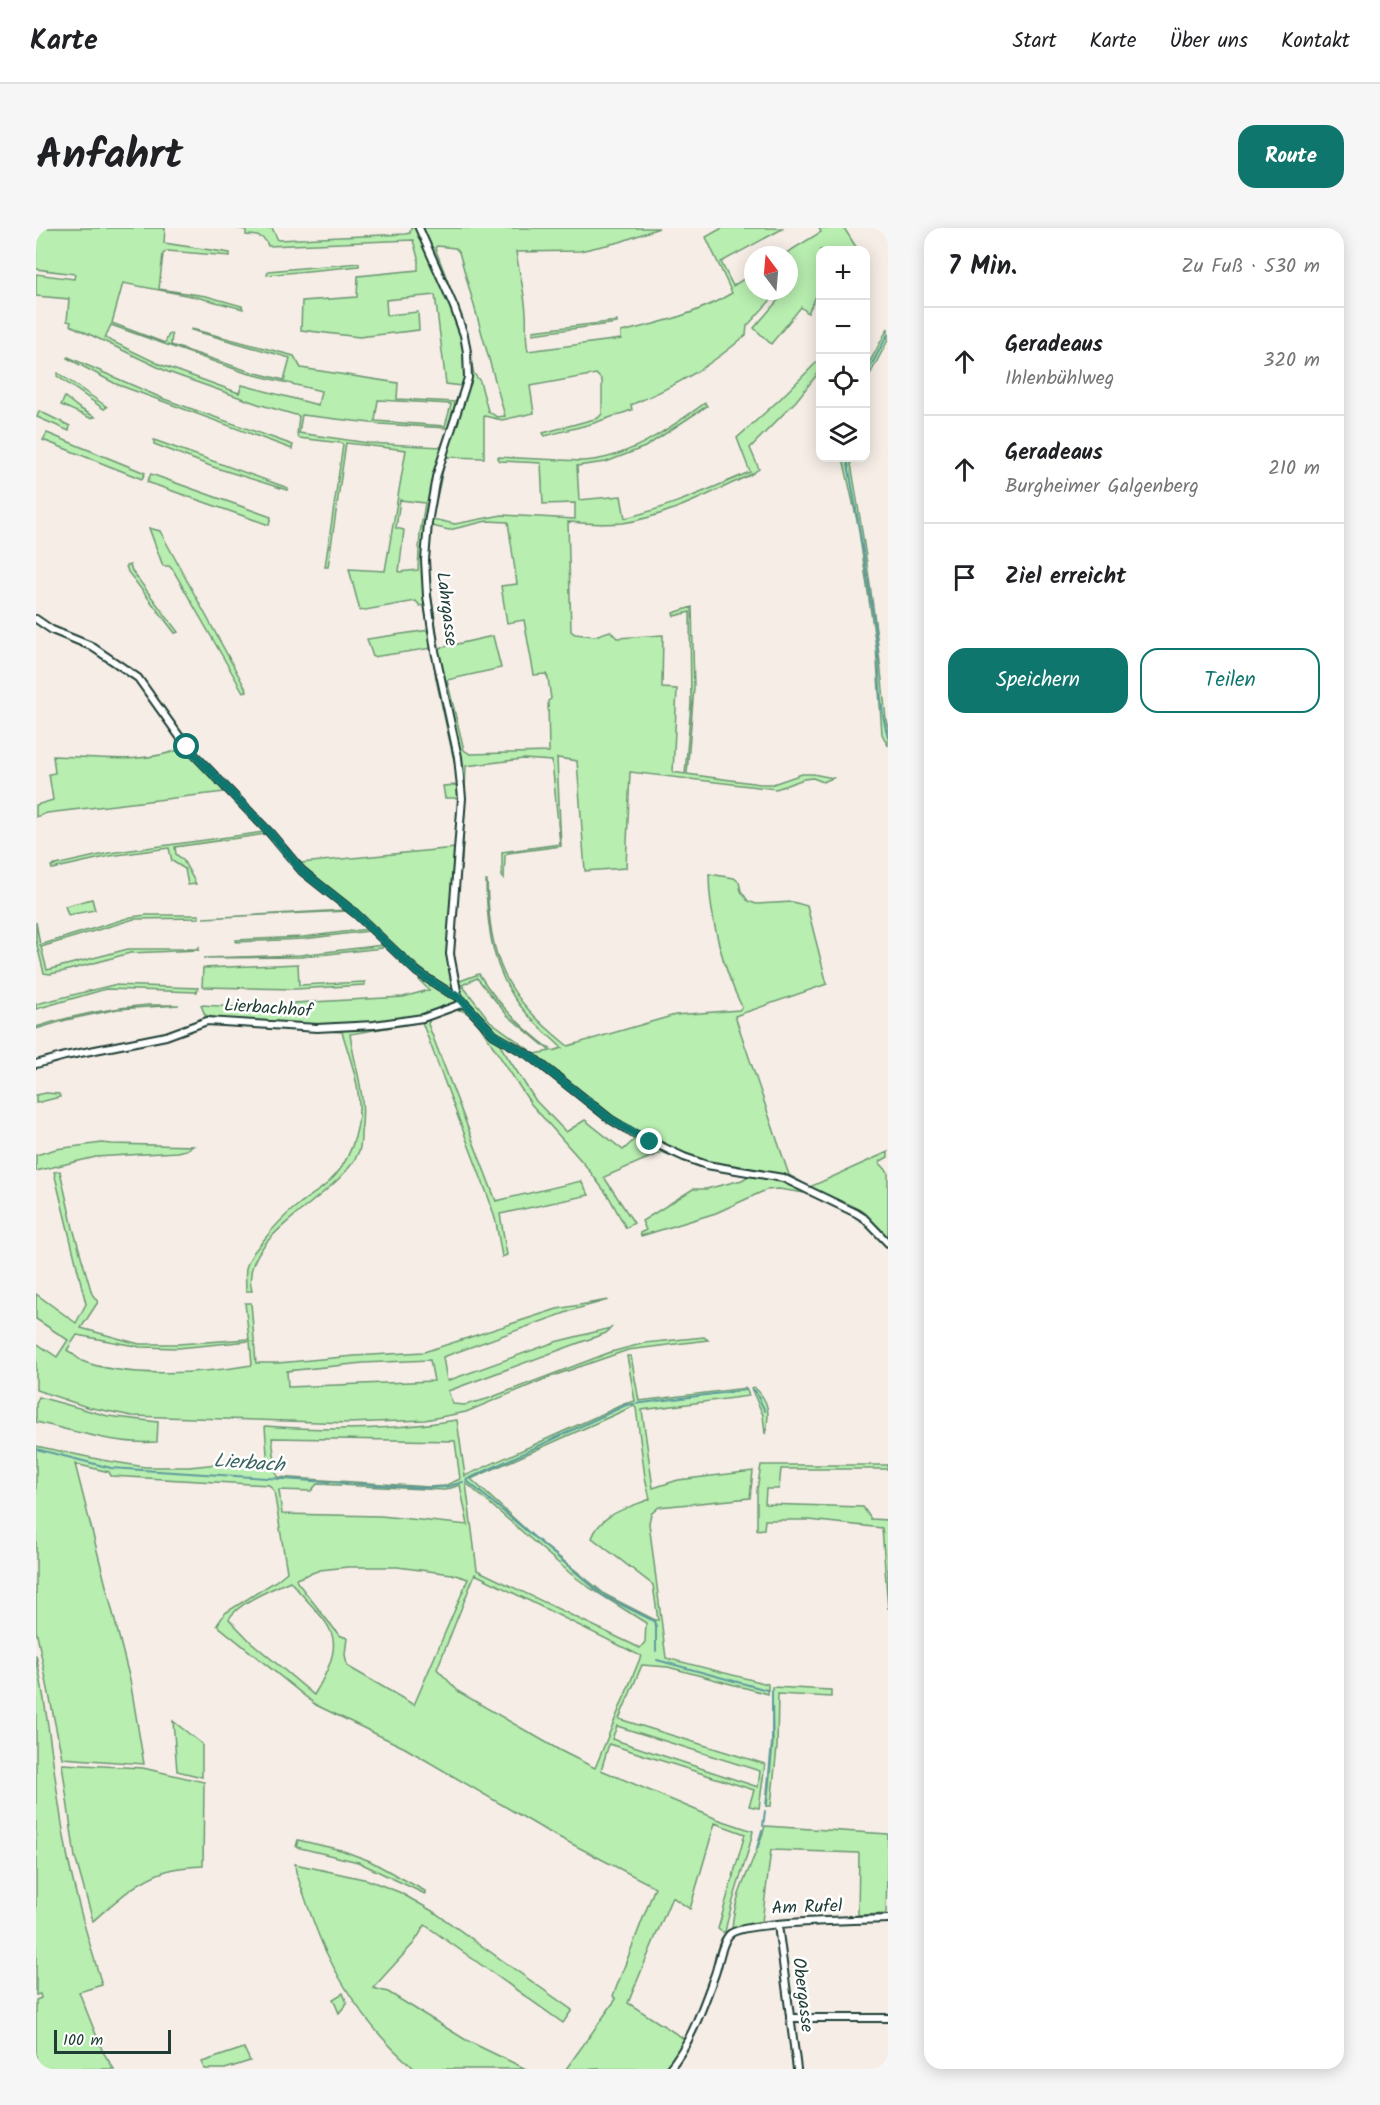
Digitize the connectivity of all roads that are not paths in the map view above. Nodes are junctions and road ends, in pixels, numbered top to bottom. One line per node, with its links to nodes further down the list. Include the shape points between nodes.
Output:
1 (419, 228): 3 (street, Lahrgasse, via 454,307 467,352 468,378 441,458 429,513 425,560 435,651 458,757 462,798 450,954)
2 (36, 619): 4 (street, via 91,646 138,678 187,747 302,871 355,913 417,972)
3 (455, 983): 4 (street); 5 (street, Lahrgasse)
4 (444, 989): 5 (street)
5 (458, 996): 6 (street, Lahrgasse)
6 (464, 1003): 7 (street, Lierbachhof, via 423,1018 374,1026 317,1028 207,1021 166,1036); 8 (street, Lahrgasse, via 494,1035 532,1057 633,1133 707,1165 790,1181 864,1218)
7 (36, 1064)
8 (888, 1243)
9 (888, 1919): 10 (street, Am Rufel)
10 (778, 1925): 11 (street, Obergasse); 13 (street, Am Rufel, via 761,1925 730,1934 705,2001)
11 (790, 2018): 12 (street); 14 (street, Obergasse)
12 (888, 2018)
13 (669, 2069)
14 (796, 2069)

